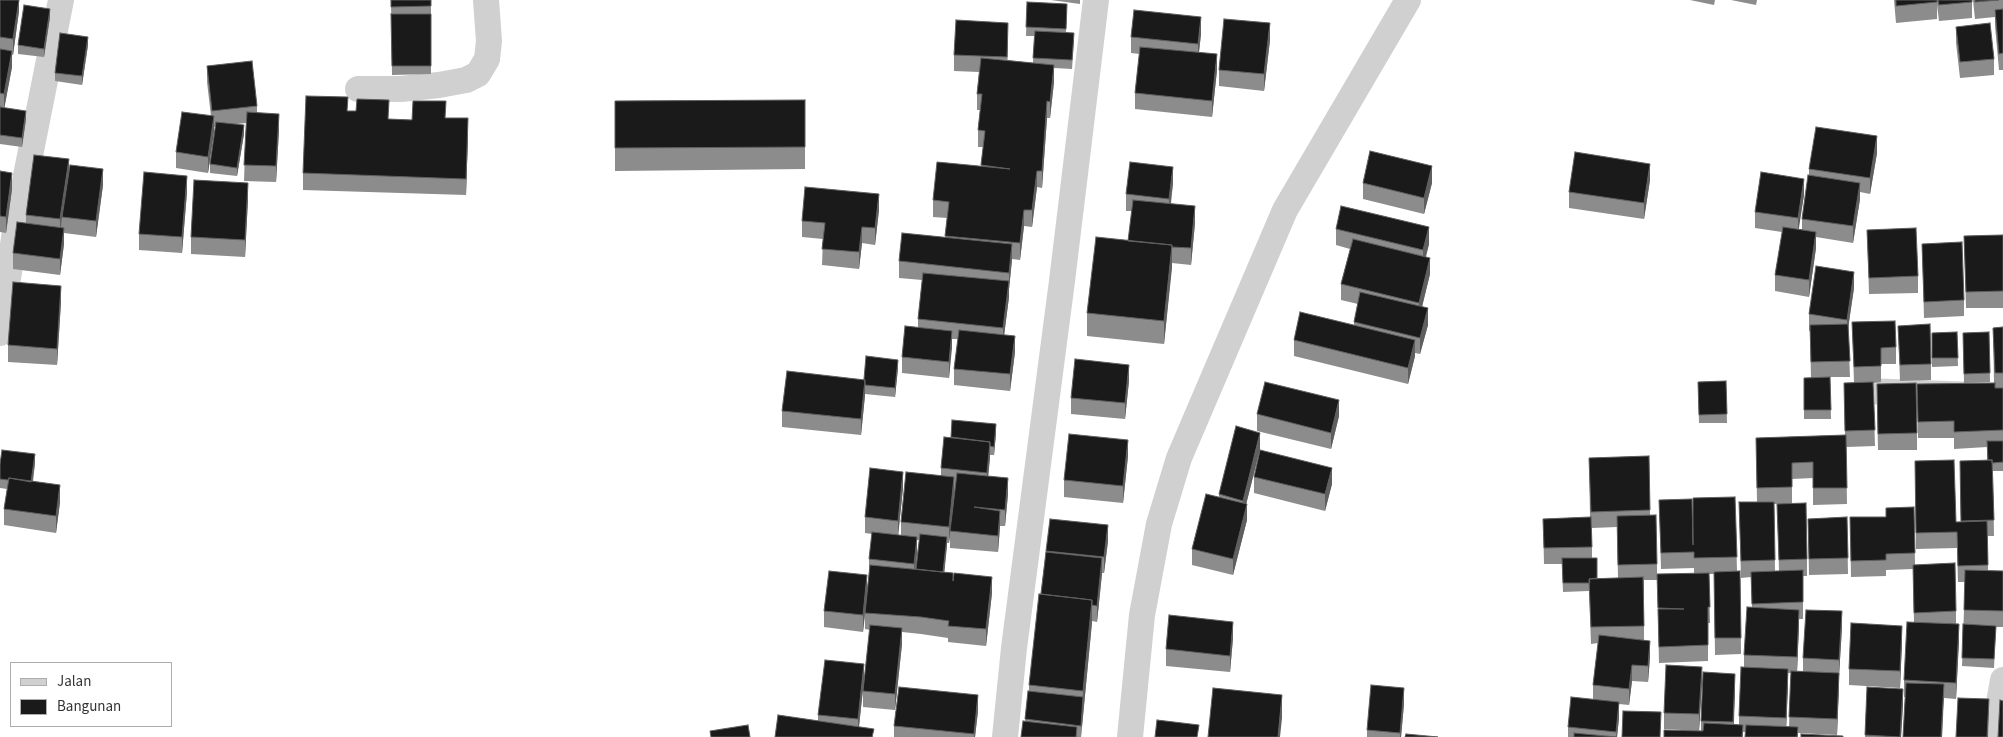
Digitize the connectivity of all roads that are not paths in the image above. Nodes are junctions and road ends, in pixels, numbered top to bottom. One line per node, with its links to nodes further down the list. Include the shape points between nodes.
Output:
1 (61, 0): 6 (street, via 15,231)
2 (486, 0): 5 (street, via 489,41 487,59 478,74 466,80 439,85)
3 (1096, 0): 10 (street)
4 (1408, 0): 11 (street, via 1285,210 1179,458 1159,524 1142,616)
5 (358, 89)
6 (0, 333)
7 (1865, 391): 8 (street)
8 (2003, 396)
9 (2003, 680): 12 (street)
10 (1005, 737)
11 (1130, 737)
12 (1993, 737)

